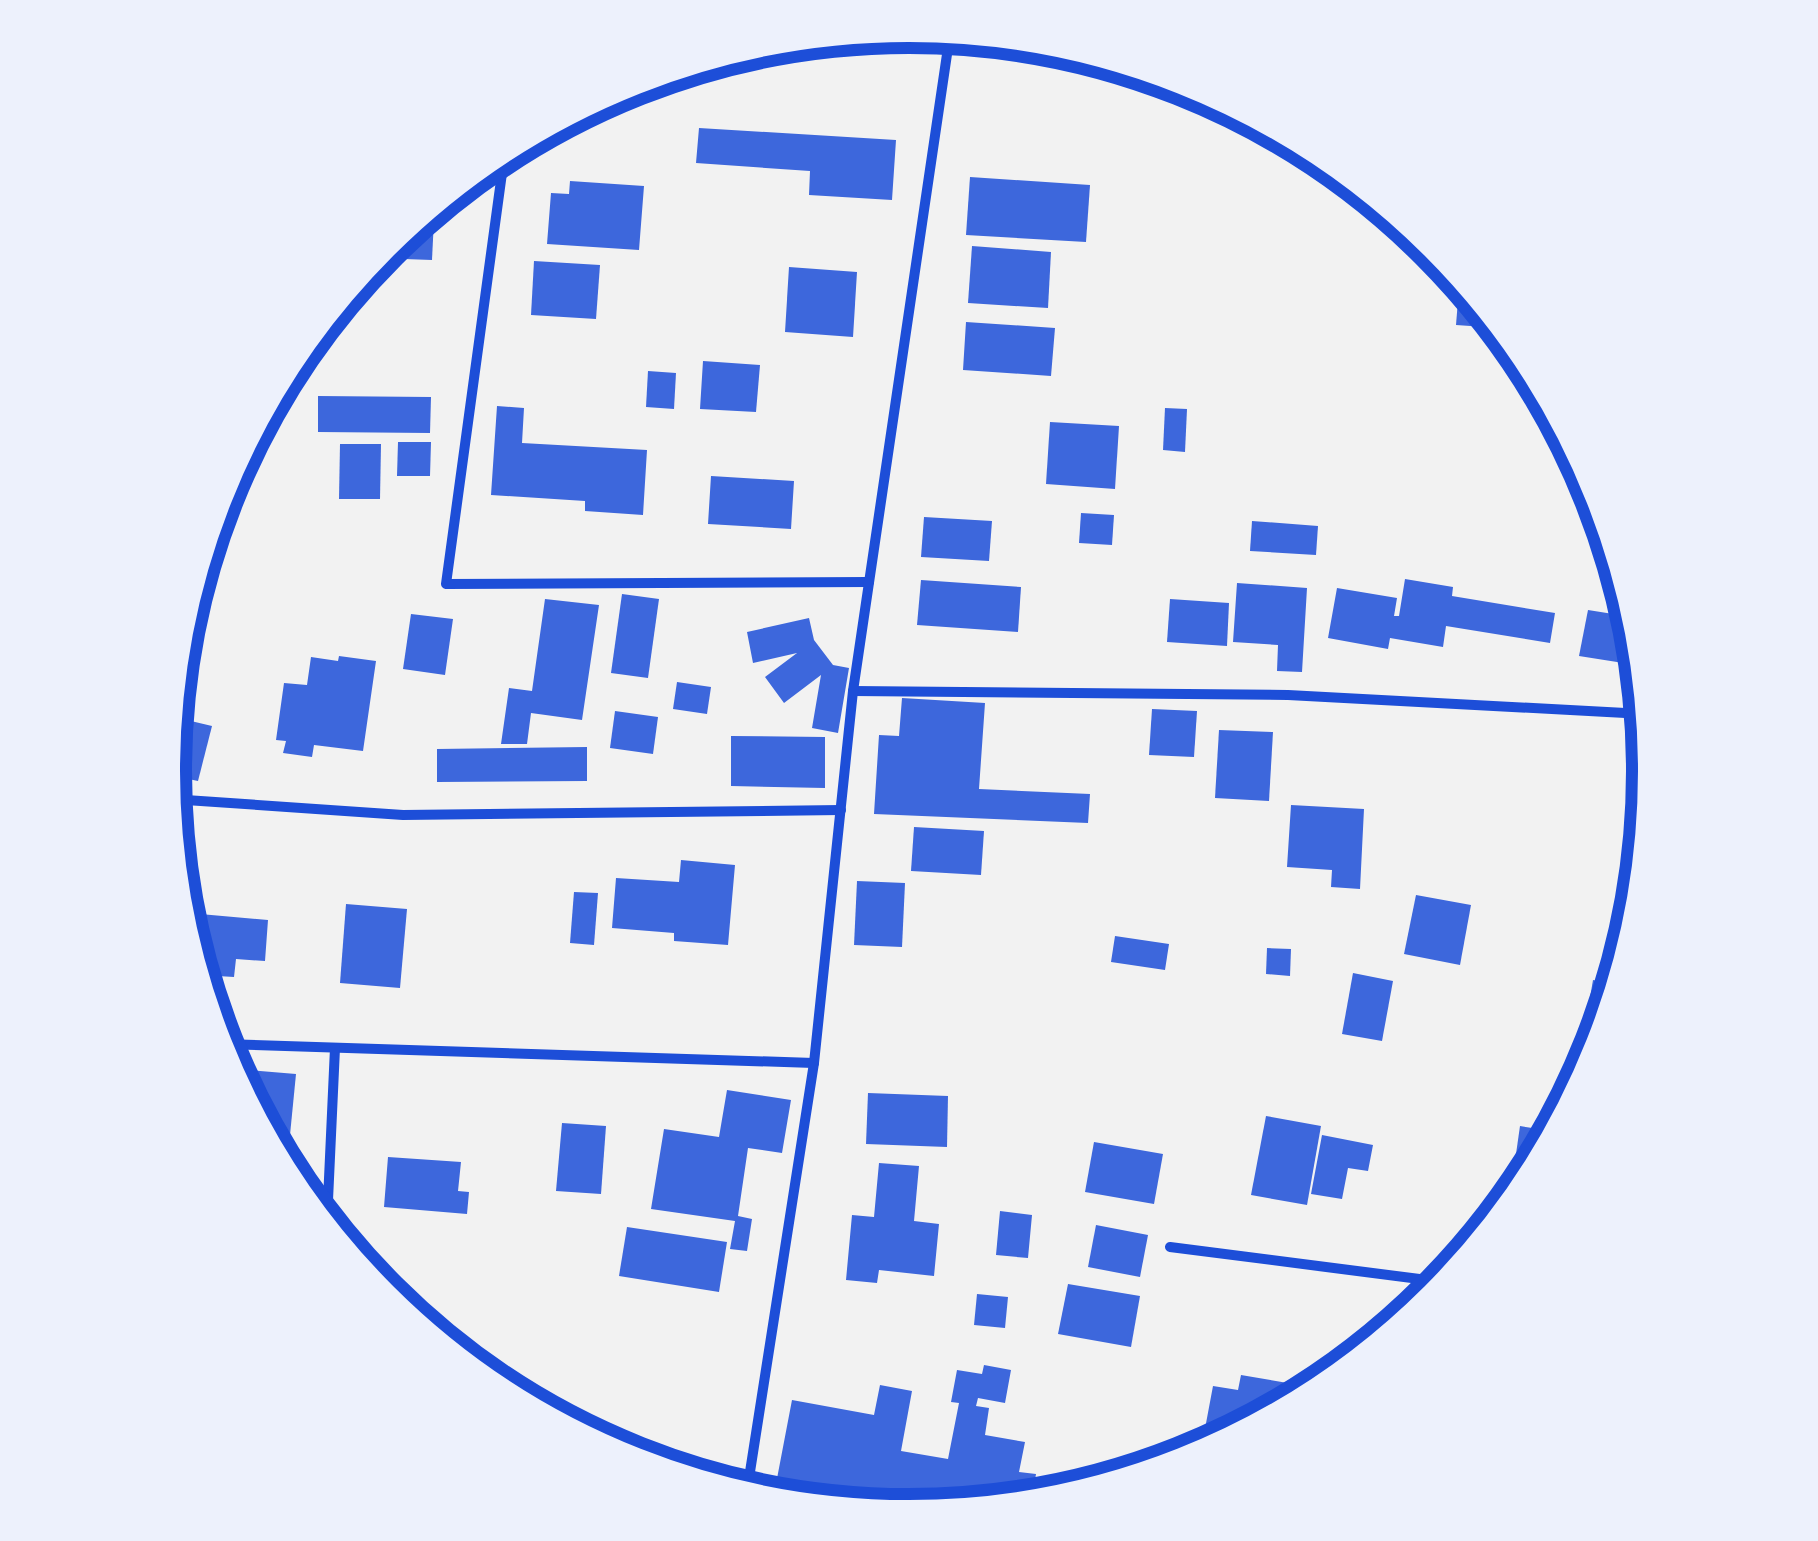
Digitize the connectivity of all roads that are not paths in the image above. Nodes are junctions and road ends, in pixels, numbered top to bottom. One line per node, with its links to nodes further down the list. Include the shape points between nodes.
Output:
1 (948, 49): 3 (street)
2 (502, 173): 3 (street, via 446,584)
3 (869, 582): 4 (street)
4 (853, 691): 5 (street, via 1288,694); 7 (street)
5 (1629, 713)
6 (187, 800): 7 (street, via 403,814)
7 (841, 810): 10 (street)
8 (240, 1045): 9 (street)
9 (335, 1048): 10 (street); 11 (street)
10 (814, 1063): 14 (street)
11 (327, 1200)
12 (1170, 1247): 13 (street)
13 (1422, 1279)
14 (748, 1475)

